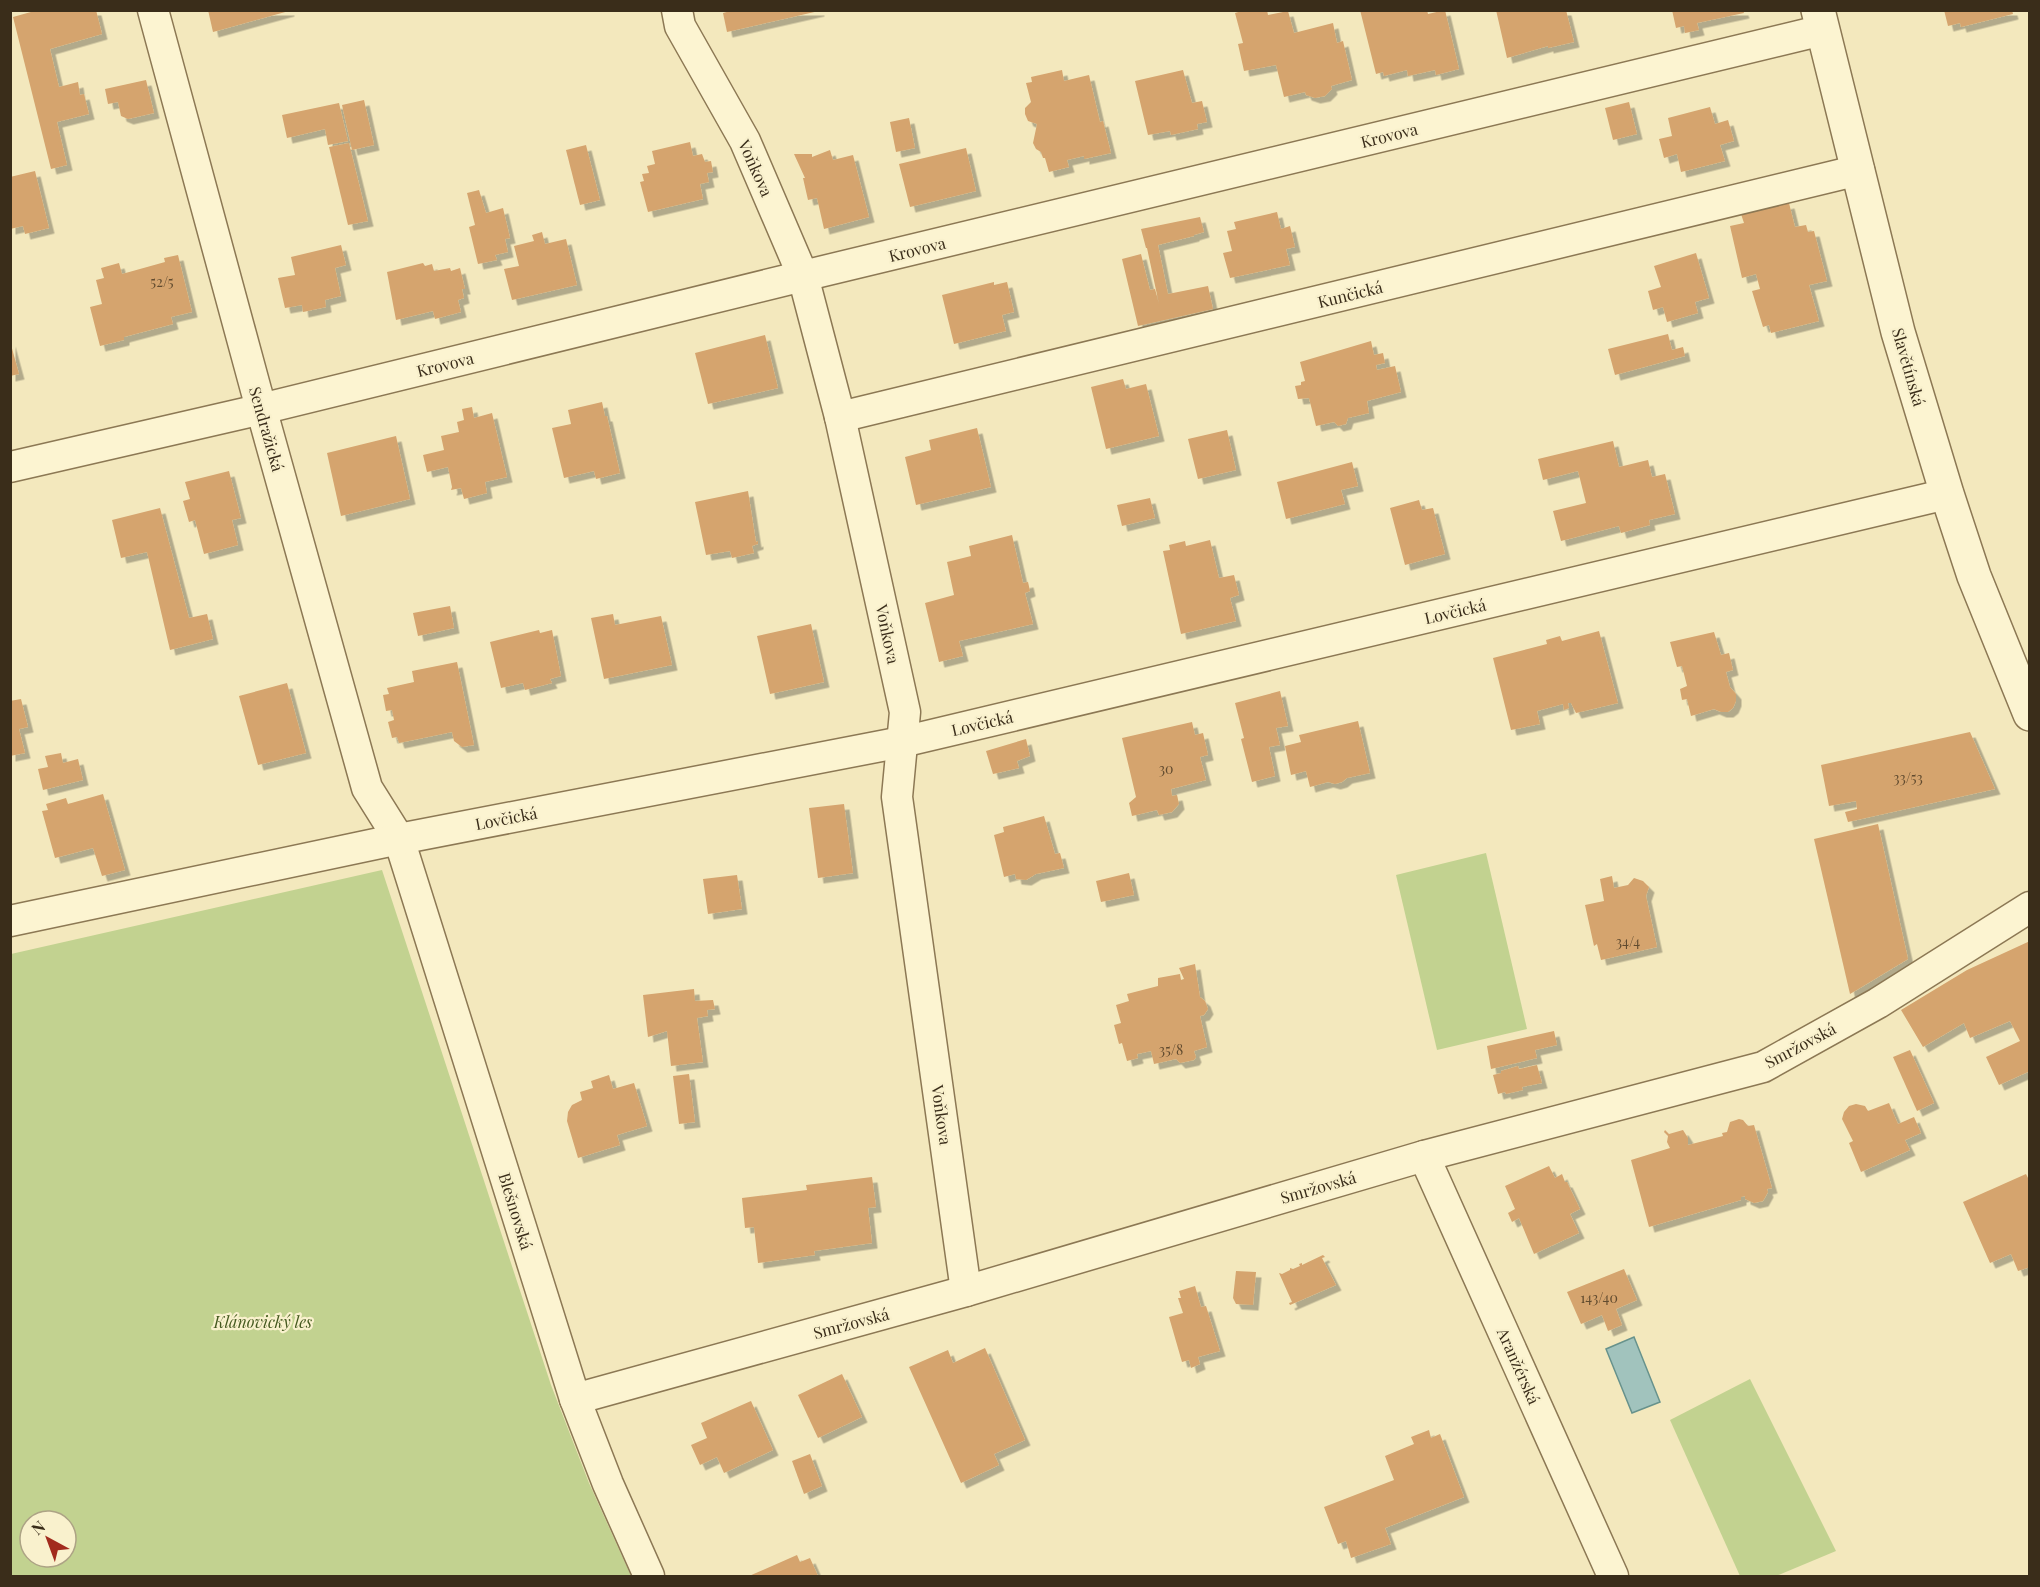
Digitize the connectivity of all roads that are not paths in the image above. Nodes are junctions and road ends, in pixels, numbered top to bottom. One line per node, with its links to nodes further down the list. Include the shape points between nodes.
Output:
1 (153, 10): 6 (street, Sendražická)
2 (677, 10): 5 (street, Voňkova, via 680,26 745,141)
3 (1821, 20): 4 (street, Slavětínská); 5 (street, Krovova)
4 (1859, 170): 7 (street, Kunčická); 9 (street, Slavětínská, via 1898,332)
5 (803, 276): 6 (street, Krovova); 7 (street, Voňkova)
6 (261, 409): 8 (street, Krovova); 12 (street, Sendražická, via 367,788)
7 (840, 417): 11 (street, Voňkova, via 905,712)
8 (10, 467)
9 (1947, 494): 10 (street, Slavětínská, via 1974,576); 11 (street, Lovčická)
10 (2030, 714)
11 (902, 742): 12 (street, Lovčická); 16 (street, Voňkova, via 897,797)
12 (399, 839): 14 (street, Lovčická); 17 (street, Blešnovská)
13 (2030, 907): 15 (street, Smržovská, via 1878,1003 1763,1067)
14 (10, 921)
15 (1424, 1156): 16 (street, Smržovská); 19 (street, Aranžérská)
16 (966, 1291): 17 (street, Smržovská)
17 (575, 1399): 18 (street, Blešnovská)
18 (649, 1576)
19 (1613, 1576)

